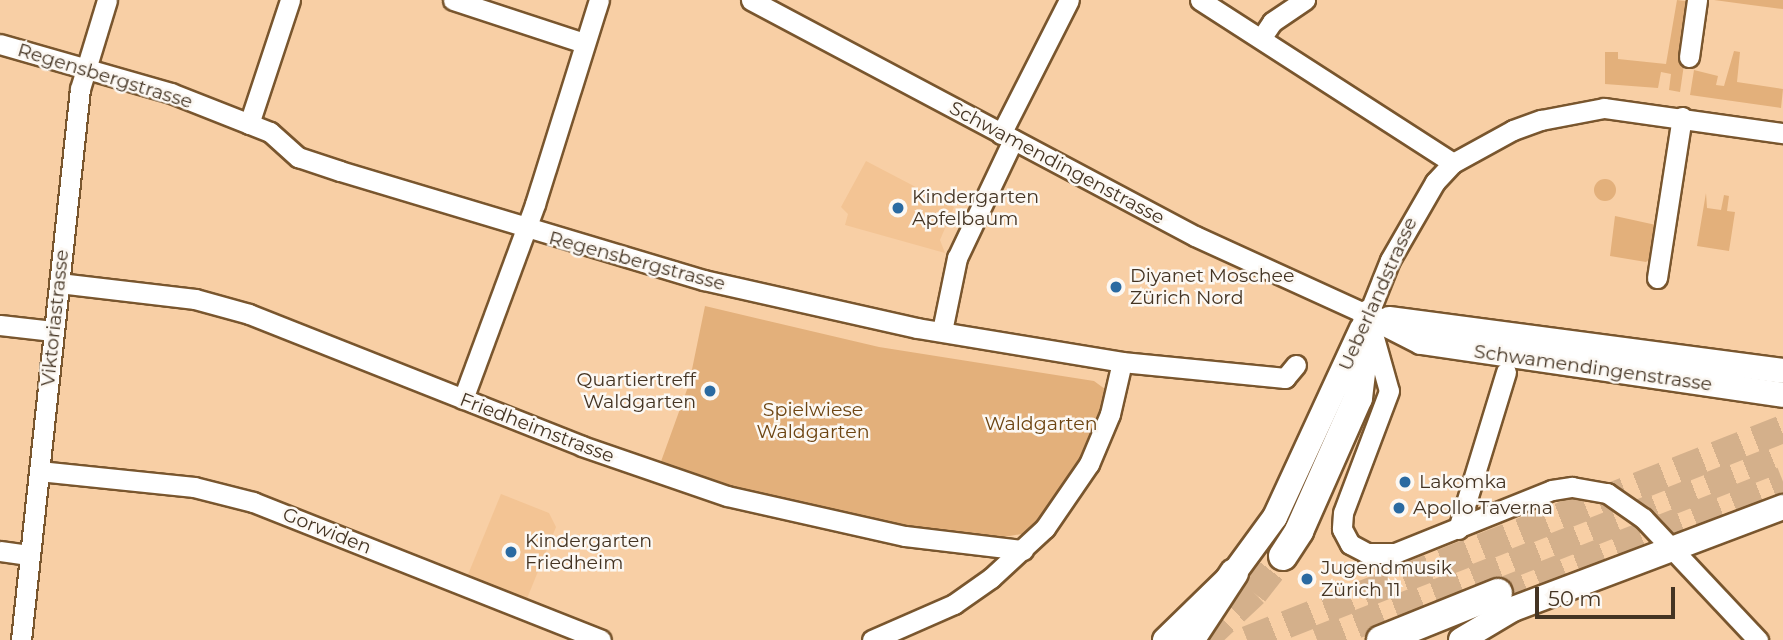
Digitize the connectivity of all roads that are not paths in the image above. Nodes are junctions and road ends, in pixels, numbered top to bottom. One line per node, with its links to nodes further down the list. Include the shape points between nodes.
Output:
1 (107, 0): 14 (street, Viktoriastrasse)
2 (290, 0): 16 (street)
3 (453, 0): 11 (street)
4 (599, 0): 11 (street)
5 (751, 0): 18 (street, Schwamendingenstrasse)
6 (1069, 0): 18 (street)
7 (1200, 0): 10 (street)
8 (1306, 0): 10 (street, via 1272,22)
9 (1697, 0): 13 (street)
10 (1262, 37): 19 (street)
11 (584, 43): 20 (street)
12 (0, 44): 14 (street, Regensbergstrasse)
13 (1689, 57)
14 (85, 67): 16 (street, Regensbergstrasse, via 145,89 171,93); 22 (street, Viktoriastrasse)
15 (1682, 117): 17 (street, Ueberlandstrasse); 19 (street, Ueberlandstrasse, via 1627,109 1575,112 1513,130); 21 (street)
16 (248, 124): 20 (street, Regensbergstrasse, via 270,132 298,156)
17 (1783, 133)
18 (1007, 137): 23 (street, Schwamendingenstrasse, via 1195,236 1331,302); 26 (street, via 957,258)
19 (1452, 163): 23 (street, Ueberlandstrasse, via 1417,208)
20 (524, 230): 26 (street, Regensbergstrasse, via 704,280); 32 (street)
21 (1657, 278)
22 (59, 284): 25 (street, Viktoriastrasse); 32 (street, Friedheimstrasse, via 195,299 248,314)
23 (1368, 315): 29 (main road, Schwamendingenstrasse); 31 (main road, Schwamendingenstrasse, via 1421,342); 35 (street, via 1389,391 1343,513 1345,537 1356,549 1395,553); 40 (highway, via 1358,398 1299,531); 41 (main road, Ueberlandstrasse, via 1275,517)
24 (0, 325): 25 (street)
25 (53, 331): 33 (street, Viktoriastrasse)
26 (942, 331): 27 (street, Regensbergstrasse)
27 (1122, 362): 28 (street, Regensbergstrasse, via 1285,378); 37 (street, via 1110,414 1090,464 1045,528)
28 (1296, 365)
29 (1783, 371)
30 (1506, 372): 35 (street)
31 (1783, 395)
32 (463, 399): 37 (street, Friedheimstrasse, via 691,485 905,536)
33 (39, 471): 39 (street, Viktoriastrasse); 44 (street, Gorwiden, via 194,487 253,502)
34 (1783, 507): 36 (main road)
35 (1458, 529): 36 (street, via 1521,500 1572,487 1620,500)
36 (1674, 548): 42 (main road); 51 (street)
37 (1023, 550): 45 (street, via 954,604)
38 (0, 551): 39 (street)
39 (30, 555): 43 (street, Viktoriastrasse)
40 (1283, 556)
41 (1234, 573): 46 (main road, Ueberlandstrasse); 47 (highway)
42 (1506, 601): 48 (highway); 49 (highway); 50 (main road)
43 (21, 640)
44 (601, 640)
45 (872, 640)
46 (1165, 640)
47 (1190, 640)
48 (1381, 640)
49 (1428, 640)
50 (1461, 640)
51 (1758, 640)

